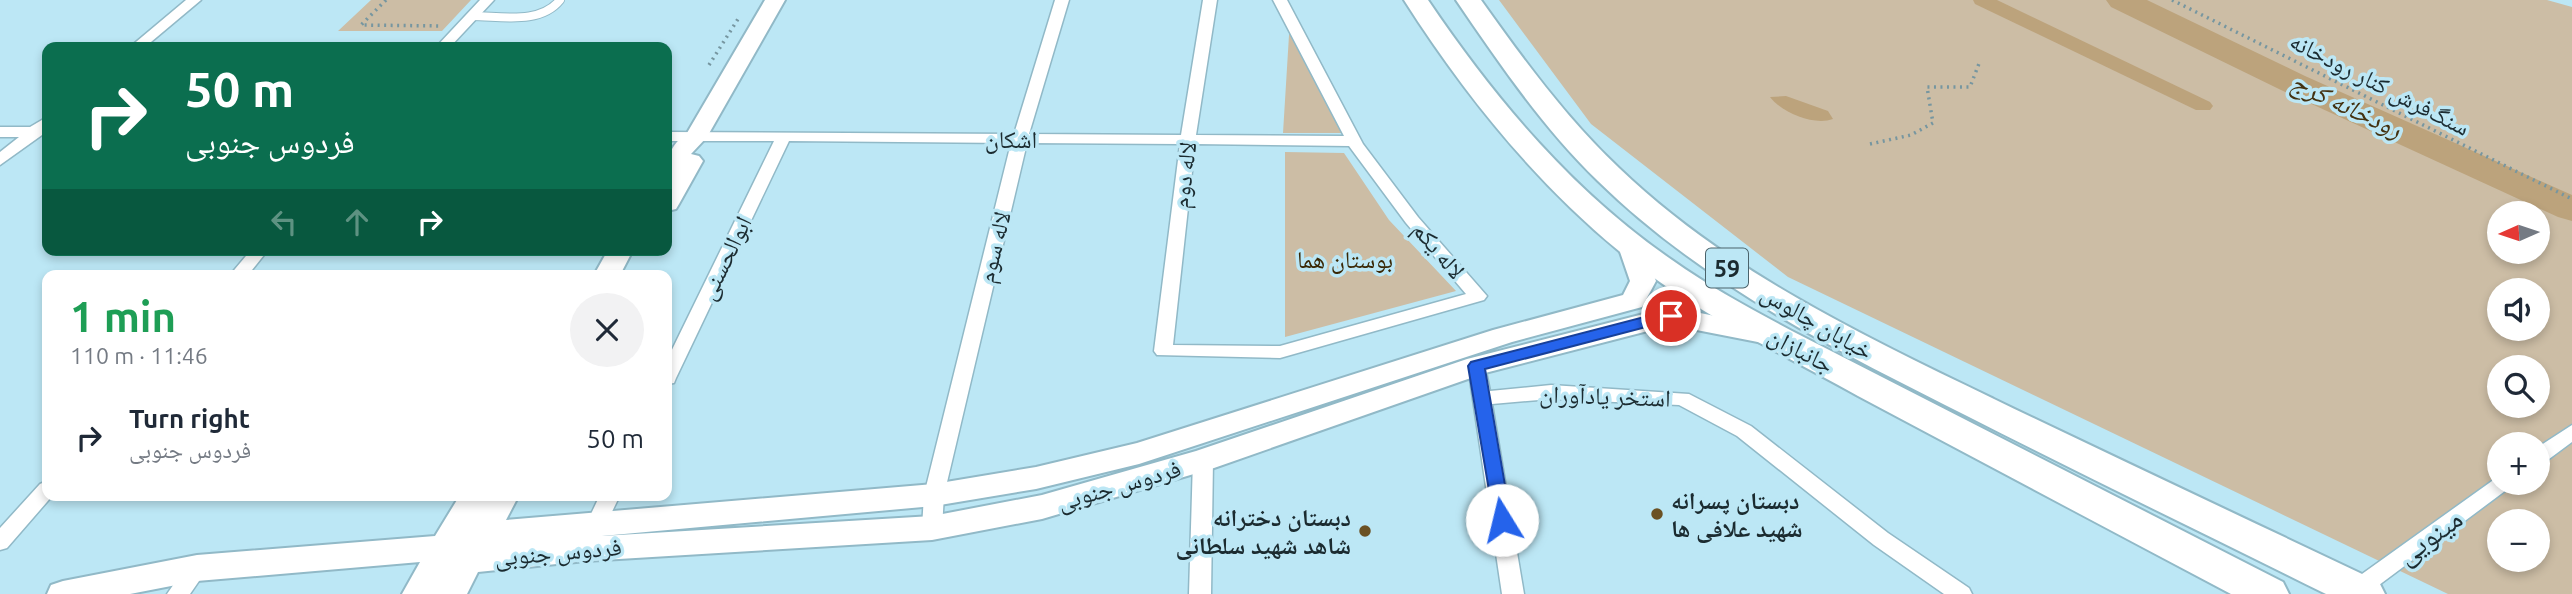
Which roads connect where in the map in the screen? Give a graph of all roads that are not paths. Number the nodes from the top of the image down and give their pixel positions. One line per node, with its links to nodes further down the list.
1 (194, 0): 13 (street)
2 (487, 0): 10 (street)
3 (560, 0): 10 (lane)
4 (775, 0): 18 (street)
5 (1062, 0): 20 (street, لاله سوم)
6 (1210, 0): 21 (street, لاله دوم)
7 (1280, 0): 22 (street, لاله یکم)
8 (1416, 0): 12 (highway, جانبازان / 59)
9 (1468, 0): 11 (highway, خیابان چالوس / 59)
10 (472, 16): 14 (street)
11 (1490, 32): 12 (highway); 48 (highway, خیابان چالوس / 59)
12 (1443, 41): 26 (highway, جانبازان / 59)
13 (143, 42)
14 (448, 42)
15 (0, 132): 16 (street)
16 (41, 132): 23 (street)
17 (672, 136): 18 (street, اشکان)
18 (696, 137): 19 (street, اشکان); 24 (street); 25 (street)
19 (784, 137): 20 (street, اشکان); 32 (street, ابوالحسنی)
20 (1020, 139): 21 (street, اشکان); 38 (street, لاله سوم)
21 (1188, 140): 22 (street, اشکان); 30 (street, لاله دوم)
22 (1354, 141): 30 (street, لاله یکم)
23 (0, 160)
24 (672, 166)
25 (672, 195)
26 (1631, 246): 29 (highway, جانبازان / 59); 38 (street, فردوس جنوبی)
27 (255, 256): 28 (street)
28 (242, 270)
29 (1775, 336): 31 (street, فردوس جنوبی); 56 (highway, جانبازان / 59)
30 (1163, 351)
31 (1476, 366): 33 (street); 36 (street, فردوس جنوبی)
32 (672, 368)
33 (1482, 398): 54 (street); 55 (street, استخر یادآوران)
34 (2572, 432): 35 (street)
35 (2550, 448)
36 (1203, 460): 43 (street, فردوس جنوبی); 53 (street)
37 (42, 495): 45 (street)
38 (934, 495): 43 (street, لاله سوم); 44 (street, فردوس جنوبی)
39 (2487, 495): 48 (street, مینویی)
40 (475, 501): 46 (street)
41 (500, 501): 46 (street)
42 (607, 501): 44 (street)
43 (932, 528): 44 (street, فردوس جنوبی)
44 (591, 536): 46 (street, فردوس جنوبی)
45 (0, 542)
46 (466, 547): 47 (street, فردوس جنوبی); 51 (street); 52 (street)
47 (197, 568): 49 (street, فردوس جنوبی); 50 (street)
48 (2360, 592)
49 (63, 594)
50 (178, 594)
51 (418, 594)
52 (450, 594)
53 (1200, 594)
54 (1513, 594)
55 (1961, 594)
56 (2268, 594)

